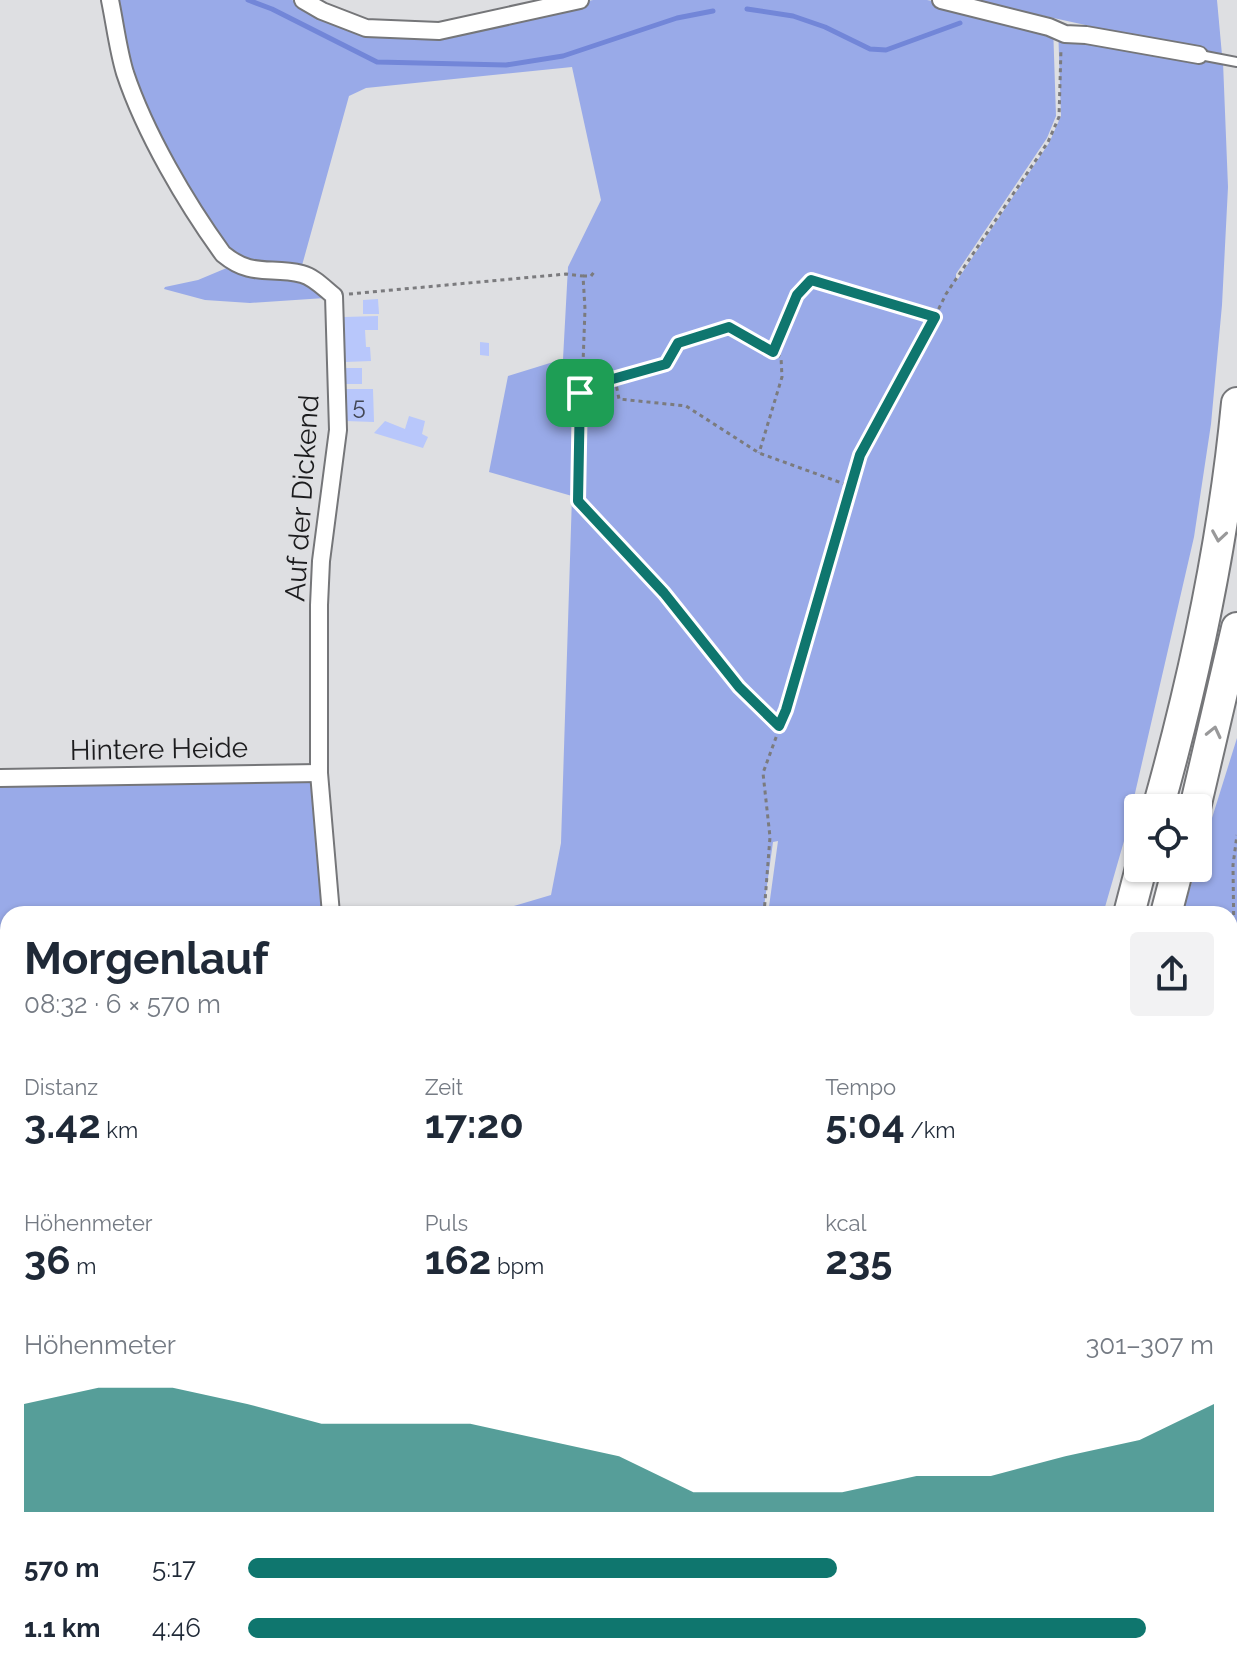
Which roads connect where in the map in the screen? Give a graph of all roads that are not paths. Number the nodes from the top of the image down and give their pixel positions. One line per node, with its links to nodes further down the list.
1 (110, 0): 9 (street, Auf der Dickend)
2 (303, 0): 3 (street)
3 (580, 0)
4 (941, 0): 5 (street)
5 (1199, 55): 6 (lane)
6 (1237, 62)
7 (1237, 403): 11 (highway, one-way to 11)
8 (1237, 628): 12 (highway, one-way to 8)
9 (319, 773): 10 (street, Hintere Heide); 15 (street, Auf der Dickend)
10 (0, 778)
11 (1162, 794)
12 (1198, 794)
13 (1137, 882): 16 (highway)
14 (1174, 882): 17 (highway)
15 (330, 906)
16 (1131, 906)
17 (1168, 906)

